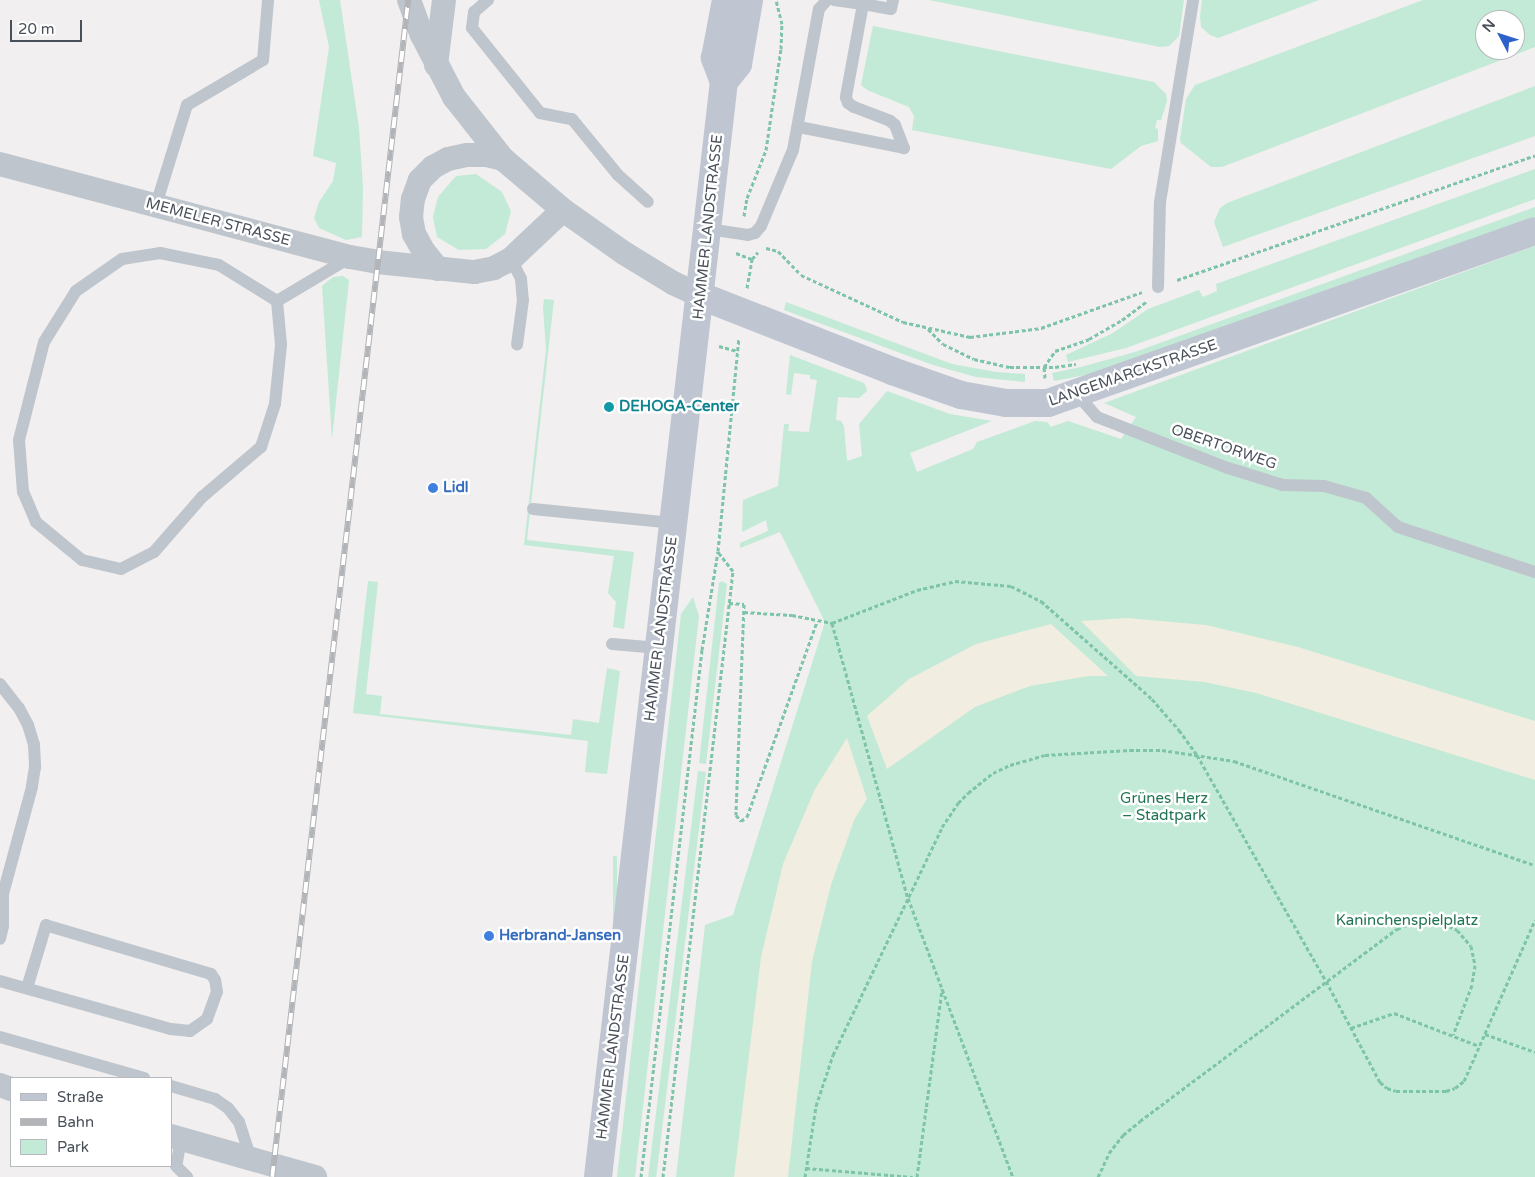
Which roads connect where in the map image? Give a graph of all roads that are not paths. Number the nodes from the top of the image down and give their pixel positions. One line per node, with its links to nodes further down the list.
1 (268, 0): 18 (lane)
2 (409, 0): 12 (street)
3 (444, 0): 12 (street)
4 (488, 0): 17 (lane)
5 (726, 0): 13 (main road, HAMMER LANDSTRASSE)
6 (749, 0): 13 (main road, HAMMER LANDSTRASSE)
7 (827, 0): 14 (lane)
8 (834, 0): 11 (lane)
9 (894, 0): 11 (lane)
10 (1193, 0): 25 (lane)
11 (863, 4): 14 (lane)
12 (436, 65): 15 (street)
13 (724, 82): 20 (main road, HAMMER LANDSTRASSE)
14 (799, 127): 20 (lane)
15 (503, 159): 19 (street); 24 (street)
16 (0, 164): 18 (street, MEMELER STRASSE)
17 (648, 202)
18 (156, 205): 22 (street, MEMELER STRASSE)
19 (563, 210): 23 (street, MEMELER STRASSE); 26 (street)
20 (708, 229): 26 (main road, HAMMER LANDSTRASSE)
21 (1535, 231): 29 (main road, LANGEMARCKSTRASSE)
22 (350, 257): 24 (street, MEMELER STRASSE); 27 (lane)
23 (511, 258): 24 (street, MEMELER STRASSE); 28 (lane)
24 (438, 269)
25 (1158, 287)
26 (701, 296): 29 (main road, LANGEMARCKSTRASSE); 31 (main road, HAMMER LANDSTRASSE)
27 (277, 301): 27 (lane)
28 (517, 345)
29 (1077, 394): 32 (lane, OBERTORWEG)
30 (533, 509): 31 (lane)
31 (674, 523): 34 (main road, HAMMER LANDSTRASSE)
32 (1535, 572)
33 (612, 644): 34 (lane)
34 (659, 648): 47 (main road, HAMMER LANDSTRASSE)
35 (0, 684): 36 (lane)
36 (2, 896): 37 (lane)
37 (0, 939)
38 (0, 981): 39 (lane)
39 (27, 988): 39 (lane)
40 (0, 1037): 41 (lane)
41 (140, 1077)
42 (172, 1086): 44 (lane)
43 (176, 1137): 44 (street); 45 (lane)
44 (251, 1158): 46 (street)
45 (187, 1177)
46 (315, 1177)
47 (598, 1177)

